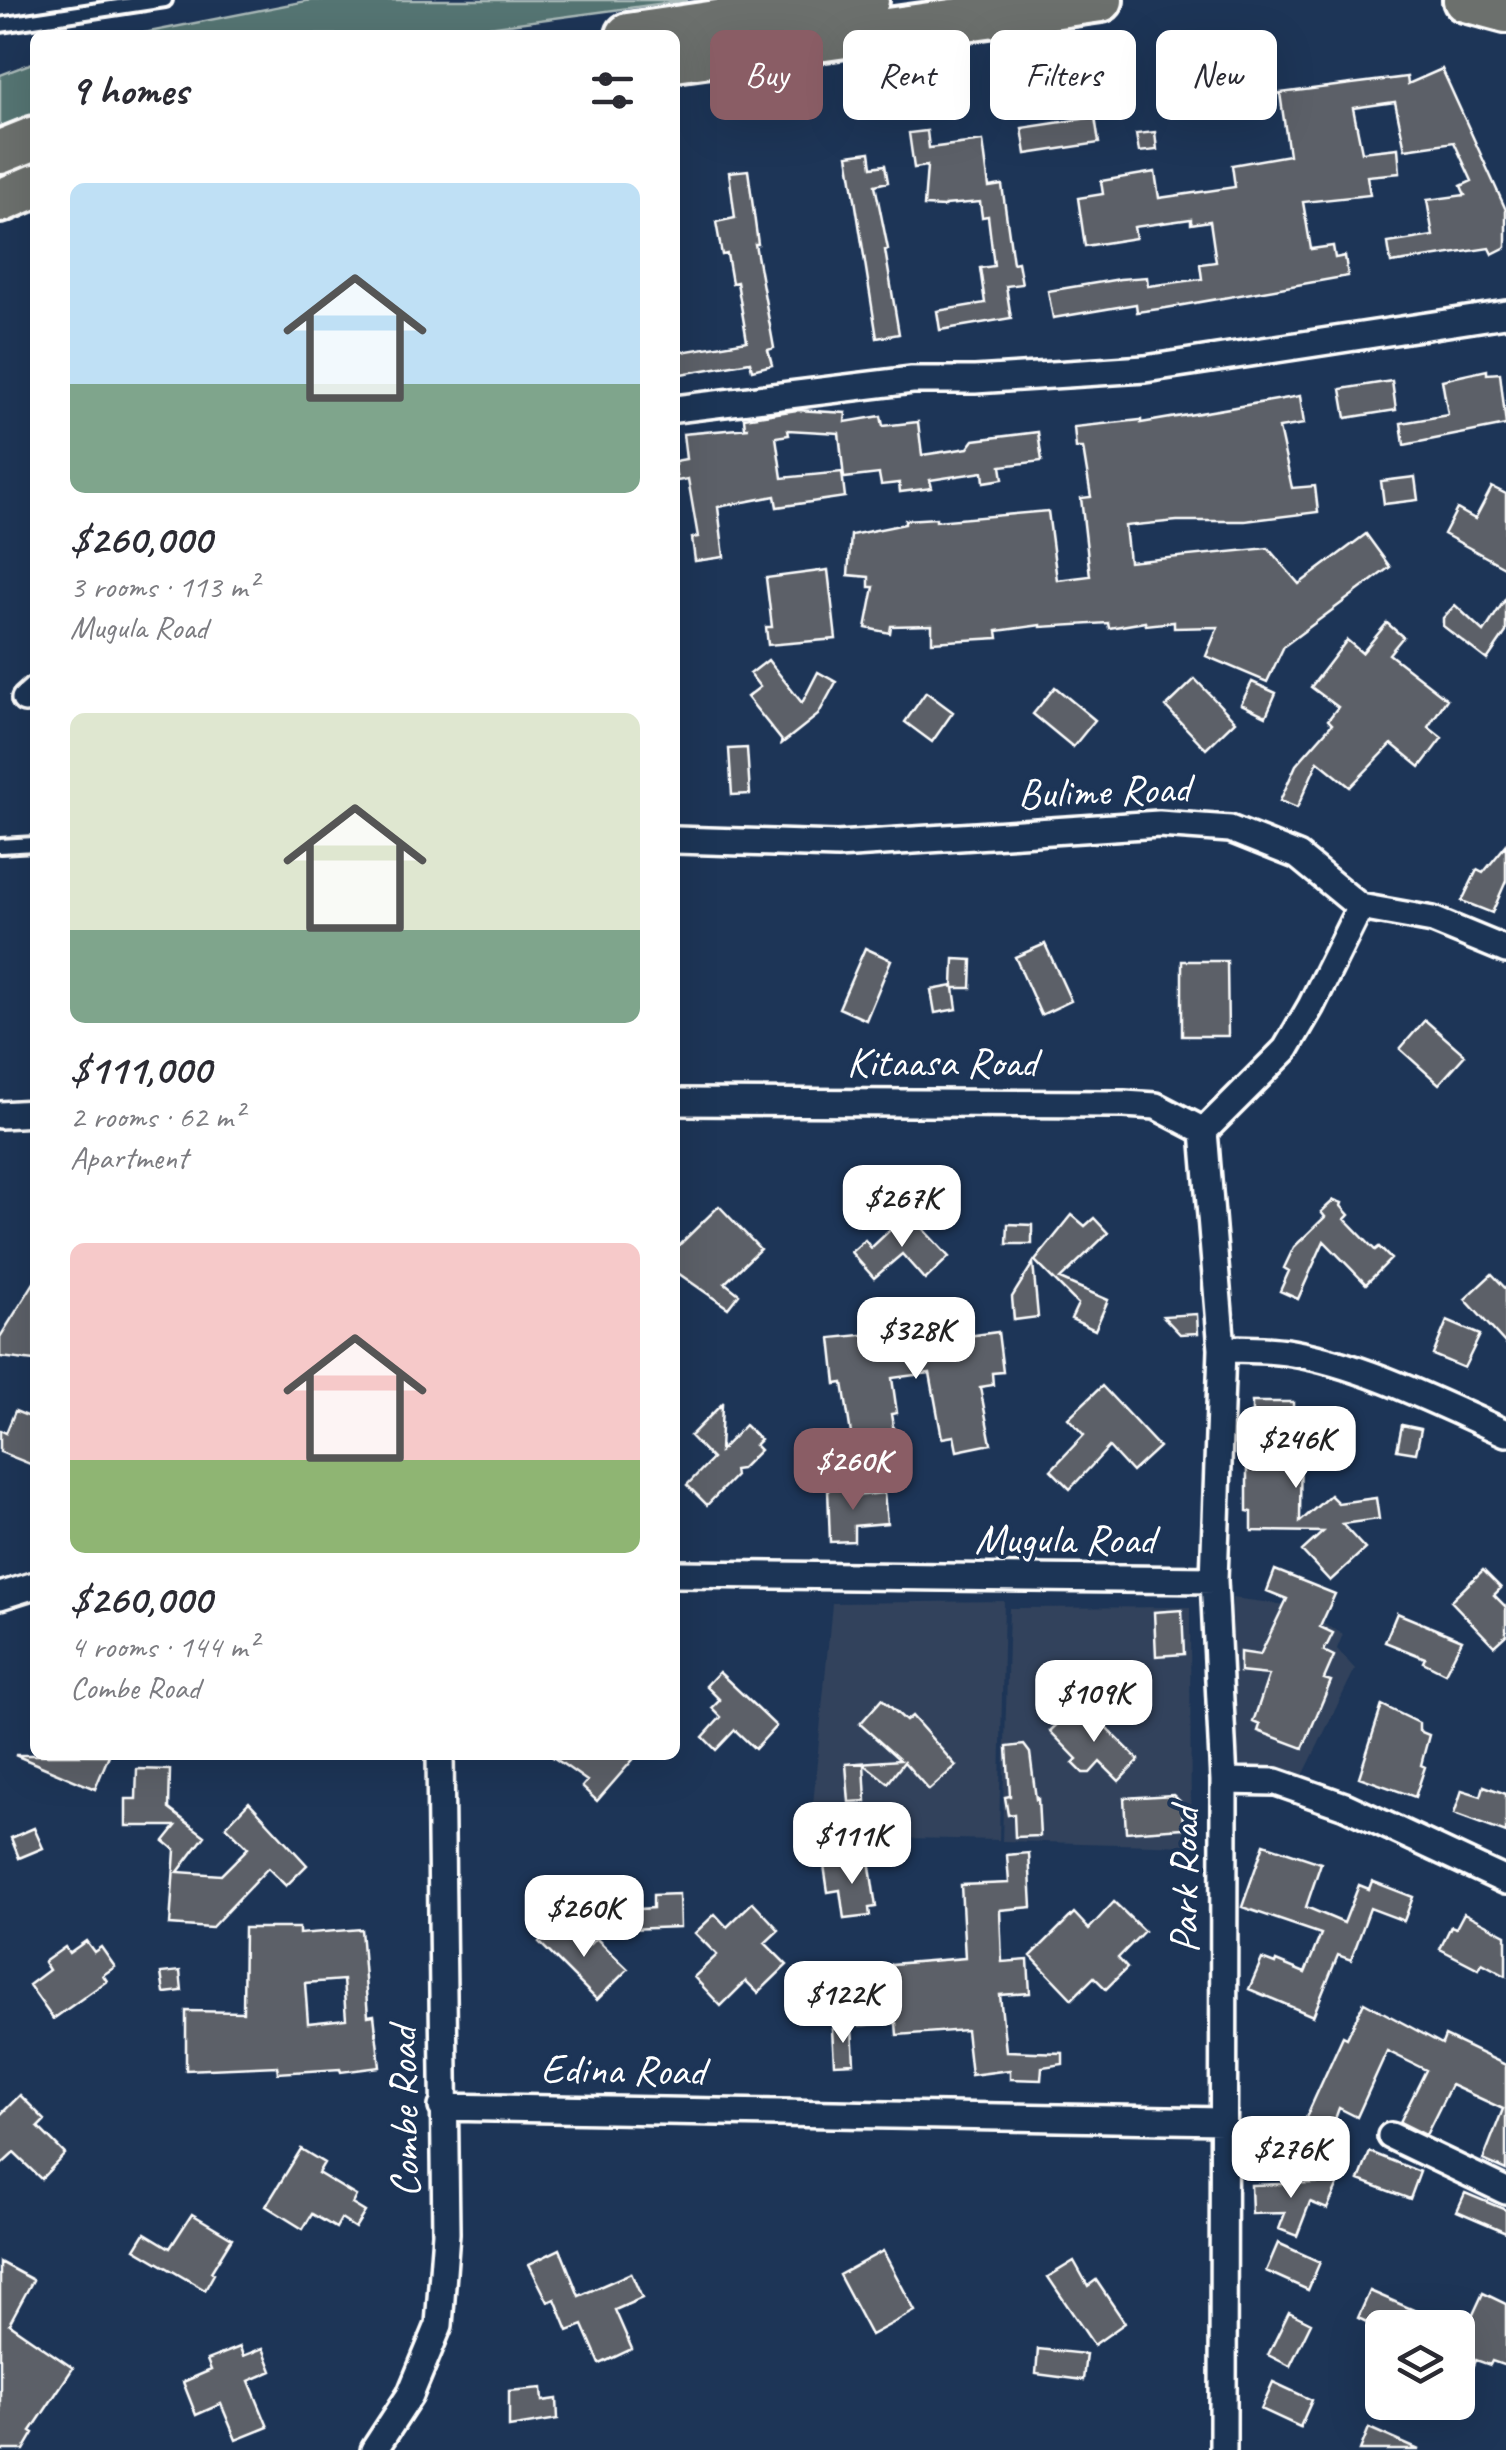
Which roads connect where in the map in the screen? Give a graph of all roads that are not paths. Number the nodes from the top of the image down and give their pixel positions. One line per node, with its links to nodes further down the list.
1 (164, 0): 6 (lane)
2 (866, 0): 7 (highway)
3 (1101, 0): 8 (highway)
4 (1465, 0): 5 (highway)
5 (1506, 11)
6 (0, 25)
7 (662, 30)
8 (680, 59)
9 (30, 140): 10 (highway)
10 (0, 152)
11 (30, 188): 12 (highway)
12 (0, 201)
13 (1506, 314): 14 (street)
14 (680, 408)
15 (680, 840): 18 (street, Bulime Road)
16 (30, 844): 17 (lane)
17 (0, 846)
18 (1360, 906): 19 (street, Bulime Road); 23 (street)
19 (1506, 950)
20 (680, 1102): 23 (street, Kitaasa Road)
21 (30, 1113): 22 (street)
22 (0, 1115)
23 (1204, 1130): 24 (street, Park Road)
24 (1222, 1349): 25 (street); 27 (street, Park Road)
25 (1506, 1433)
26 (680, 1574): 27 (street, Mugula Road)
27 (1214, 1580): 31 (street, Park Road)
28 (30, 1587): 29 (street)
29 (0, 1596)
30 (440, 1760): 33 (street, Combe Road)
31 (1224, 1781): 32 (street); 34 (street, Park Road)
32 (1506, 1882)
33 (442, 2107): 34 (street, Edina Road); 37 (street, Combe Road)
34 (1222, 2121): 38 (street, Park Road)
35 (1391, 2136): 36 (street)
36 (1506, 2192)
37 (374, 2450)
38 (1223, 2450)

